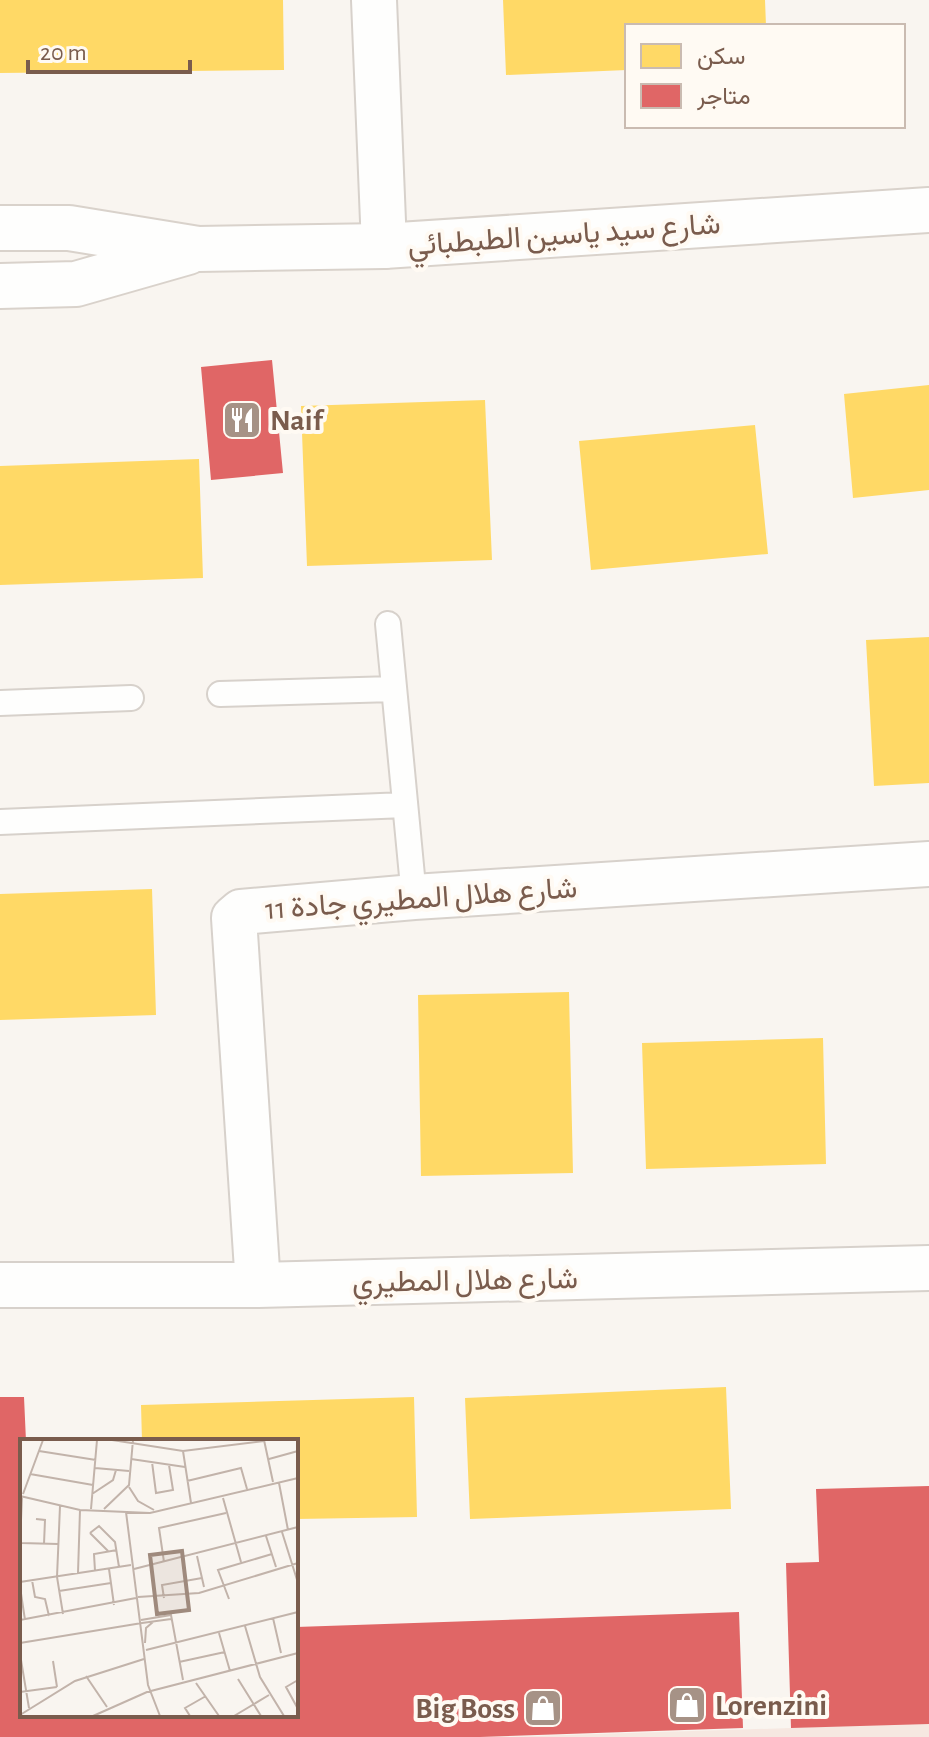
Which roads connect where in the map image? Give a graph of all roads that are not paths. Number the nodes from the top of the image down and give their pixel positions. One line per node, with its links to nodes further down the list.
1 (374, 0): 4 (street)
2 (929, 210): 4 (street, شارع سيد ياسين الطبطبائي)
3 (0, 228): 5 (street, شارع سيد ياسين الطبطبائي)
4 (384, 246): 5 (street, شارع سيد ياسين الطبطبائي)
5 (198, 249): 6 (street, شارع سيد ياسين الطبطبائي)
6 (0, 286)
7 (388, 624): 8 (lane)
8 (394, 689): 9 (lane); 12 (lane)
9 (220, 694)
10 (131, 698): 11 (lane)
11 (0, 703)
12 (405, 805): 13 (lane); 15 (lane)
13 (0, 822)
14 (929, 864): 15 (street, شارع هلال المطيري جادة 11)
15 (414, 897): 18 (street, شارع هلال المطيري جادة 11)
16 (929, 1268): 18 (street, شارع هلال المطيري)
17 (0, 1285): 18 (street, شارع هلال المطيري)
18 (258, 1285)

